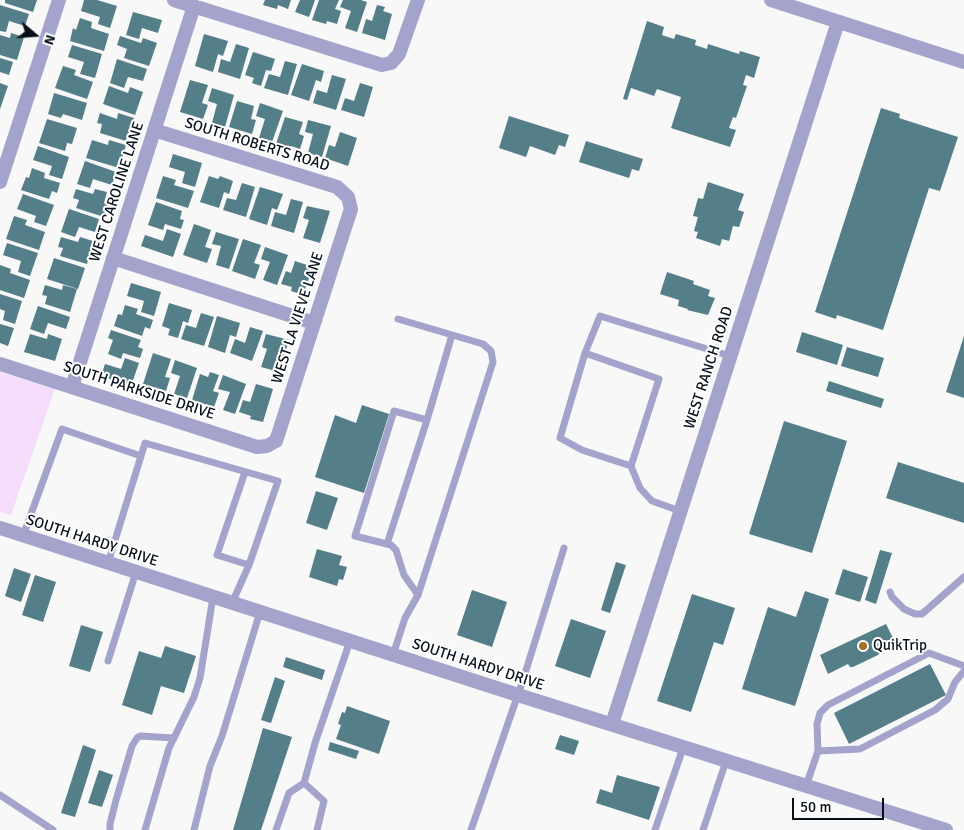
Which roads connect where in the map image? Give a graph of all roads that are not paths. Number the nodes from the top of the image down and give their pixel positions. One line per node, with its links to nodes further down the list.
1 (59, 0): 9 (street)
2 (174, 0): 5 (street)
3 (418, 0): 5 (street)
4 (771, 0): 6 (street)
5 (194, 6): 8 (street, WEST CAROLINE LANE)
6 (838, 22): 7 (street); 16 (street, WEST RANCH ROAD)
7 (964, 62)
8 (154, 130): 10 (street, SOUTH ROBERTS ROAD); 11 (street, WEST CAROLINE LANE)
9 (0, 182)
10 (348, 197): 13 (street, WEST LA VIEVE LANE)
11 (113, 258): 13 (street); 18 (street, WEST CAROLINE LANE)
12 (398, 319): 14 (lane)
13 (314, 323): 20 (street, WEST LA VIEVE LANE)
14 (452, 335): 19 (lane); 34 (lane)
15 (584, 354): 16 (lane); 22 (lane); 22 (lane)
16 (730, 356): 24 (street, WEST RANCH ROAD)
17 (0, 364): 18 (street, SOUTH PARKSIDE DRIVE)
18 (72, 387): 20 (street, SOUTH PARKSIDE DRIVE)
19 (427, 420): 27 (lane); 27 (lane)
20 (268, 446)
21 (141, 456): 23 (lane); 26 (lane); 29 (lane)
22 (631, 466): 24 (lane)
23 (245, 472): 30 (lane); 30 (lane)
24 (680, 511): 44 (street, WEST RANCH ROAD)
25 (0, 528): 26 (street, SOUTH HARDY DRIVE)
26 (23, 536): 29 (street, SOUTH HARDY DRIVE)
27 (387, 544): 34 (lane)
28 (564, 548): 43 (lane)
29 (108, 563): 31 (street, SOUTH HARDY DRIVE)
30 (248, 564): 36 (lane)
31 (136, 572): 35 (street, SOUTH HARDY DRIVE); 40 (lane)
32 (964, 577): 33 (lane)
33 (890, 592)
34 (418, 595): 39 (lane)
35 (213, 597): 36 (street, SOUTH HARDY DRIVE); 45 (lane)
36 (232, 603): 37 (street, SOUTH HARDY DRIVE)
37 (260, 612): 38 (street, SOUTH HARDY DRIVE); 55 (lane)
38 (350, 641): 39 (street, SOUTH HARDY DRIVE); 49 (lane)
39 (393, 655): 43 (street, SOUTH HARDY DRIVE)
40 (108, 660)
41 (964, 666): 47 (lane)
42 (964, 671): 47 (lane)
43 (518, 695): 44 (street, SOUTH HARDY DRIVE); 58 (lane)
44 (612, 724): 46 (street, SOUTH HARDY DRIVE)
45 (174, 738): 53 (lane); 54 (lane)
46 (684, 748): 48 (street, SOUTH HARDY DRIVE); 59 (lane)
47 (818, 751): 50 (lane)
48 (726, 761): 50 (street, SOUTH HARDY DRIVE); 60 (lane)
49 (304, 783): 56 (lane); 57 (lane)
50 (806, 786): 61 (street, SOUTH HARDY DRIVE)
51 (0, 795): 52 (lane)
52 (53, 830)
53 (110, 830)
54 (145, 830)
55 (194, 830)
56 (276, 830)
57 (316, 830)
58 (471, 830)
59 (655, 830)
60 (704, 830)
61 (946, 830)

